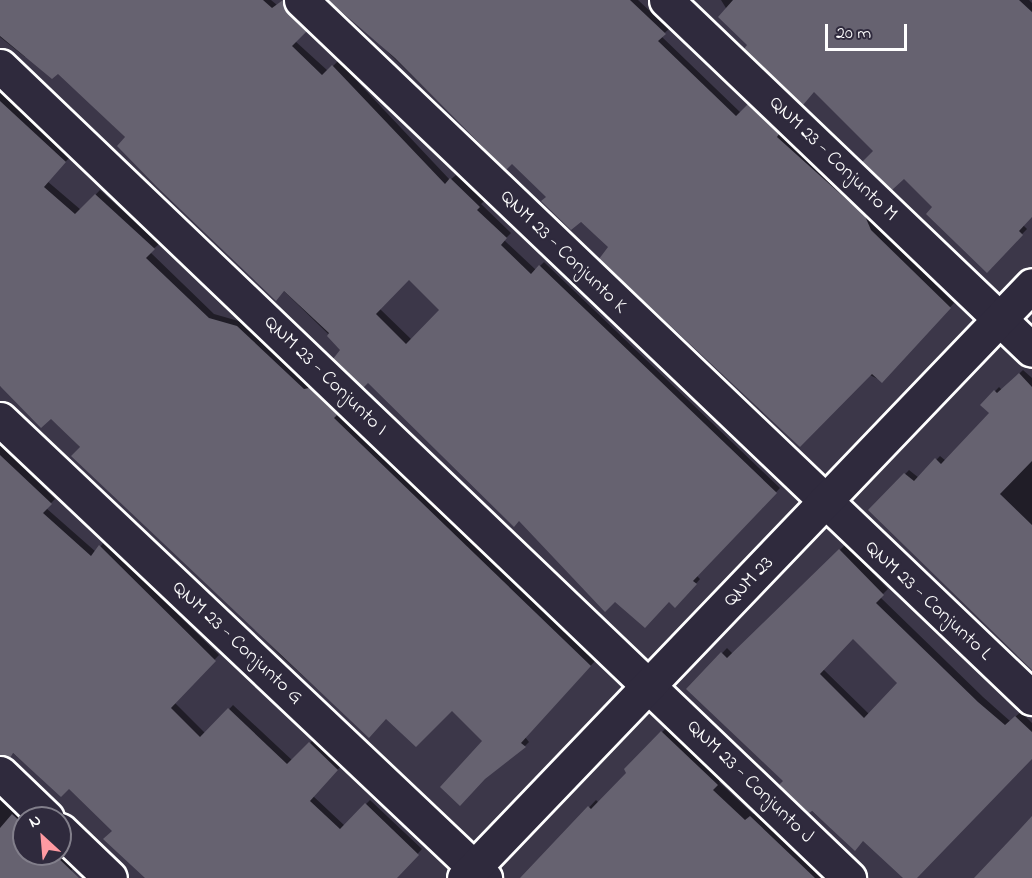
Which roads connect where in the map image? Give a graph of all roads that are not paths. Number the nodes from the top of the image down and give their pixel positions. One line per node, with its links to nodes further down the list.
1 (301, 0): 8 (street, QNM 23 - Conjunto K)
2 (666, 0): 5 (street, QNM 23 - Conjunto M)
3 (0, 66): 9 (street, QNM 23 - Conjunto I)
4 (1032, 285): 5 (street, QNM 23)
5 (999, 318): 6 (street, QNM 23 - Conjunto M); 8 (street, QNM 23)
6 (1032, 350)
7 (0, 419): 14 (street, QNM 23 - Conjunto G)
8 (825, 503): 9 (street, QNM 23); 10 (street, QNM 23 - Conjunto L)
9 (650, 686): 14 (street, QNM 23); 16 (street, QNM 23 - Conjunto J)
10 (1032, 698)
11 (0, 773): 12 (street)
12 (34, 806)
13 (72, 842): 15 (street)
14 (475, 874)
15 (110, 878)
16 (849, 878)

